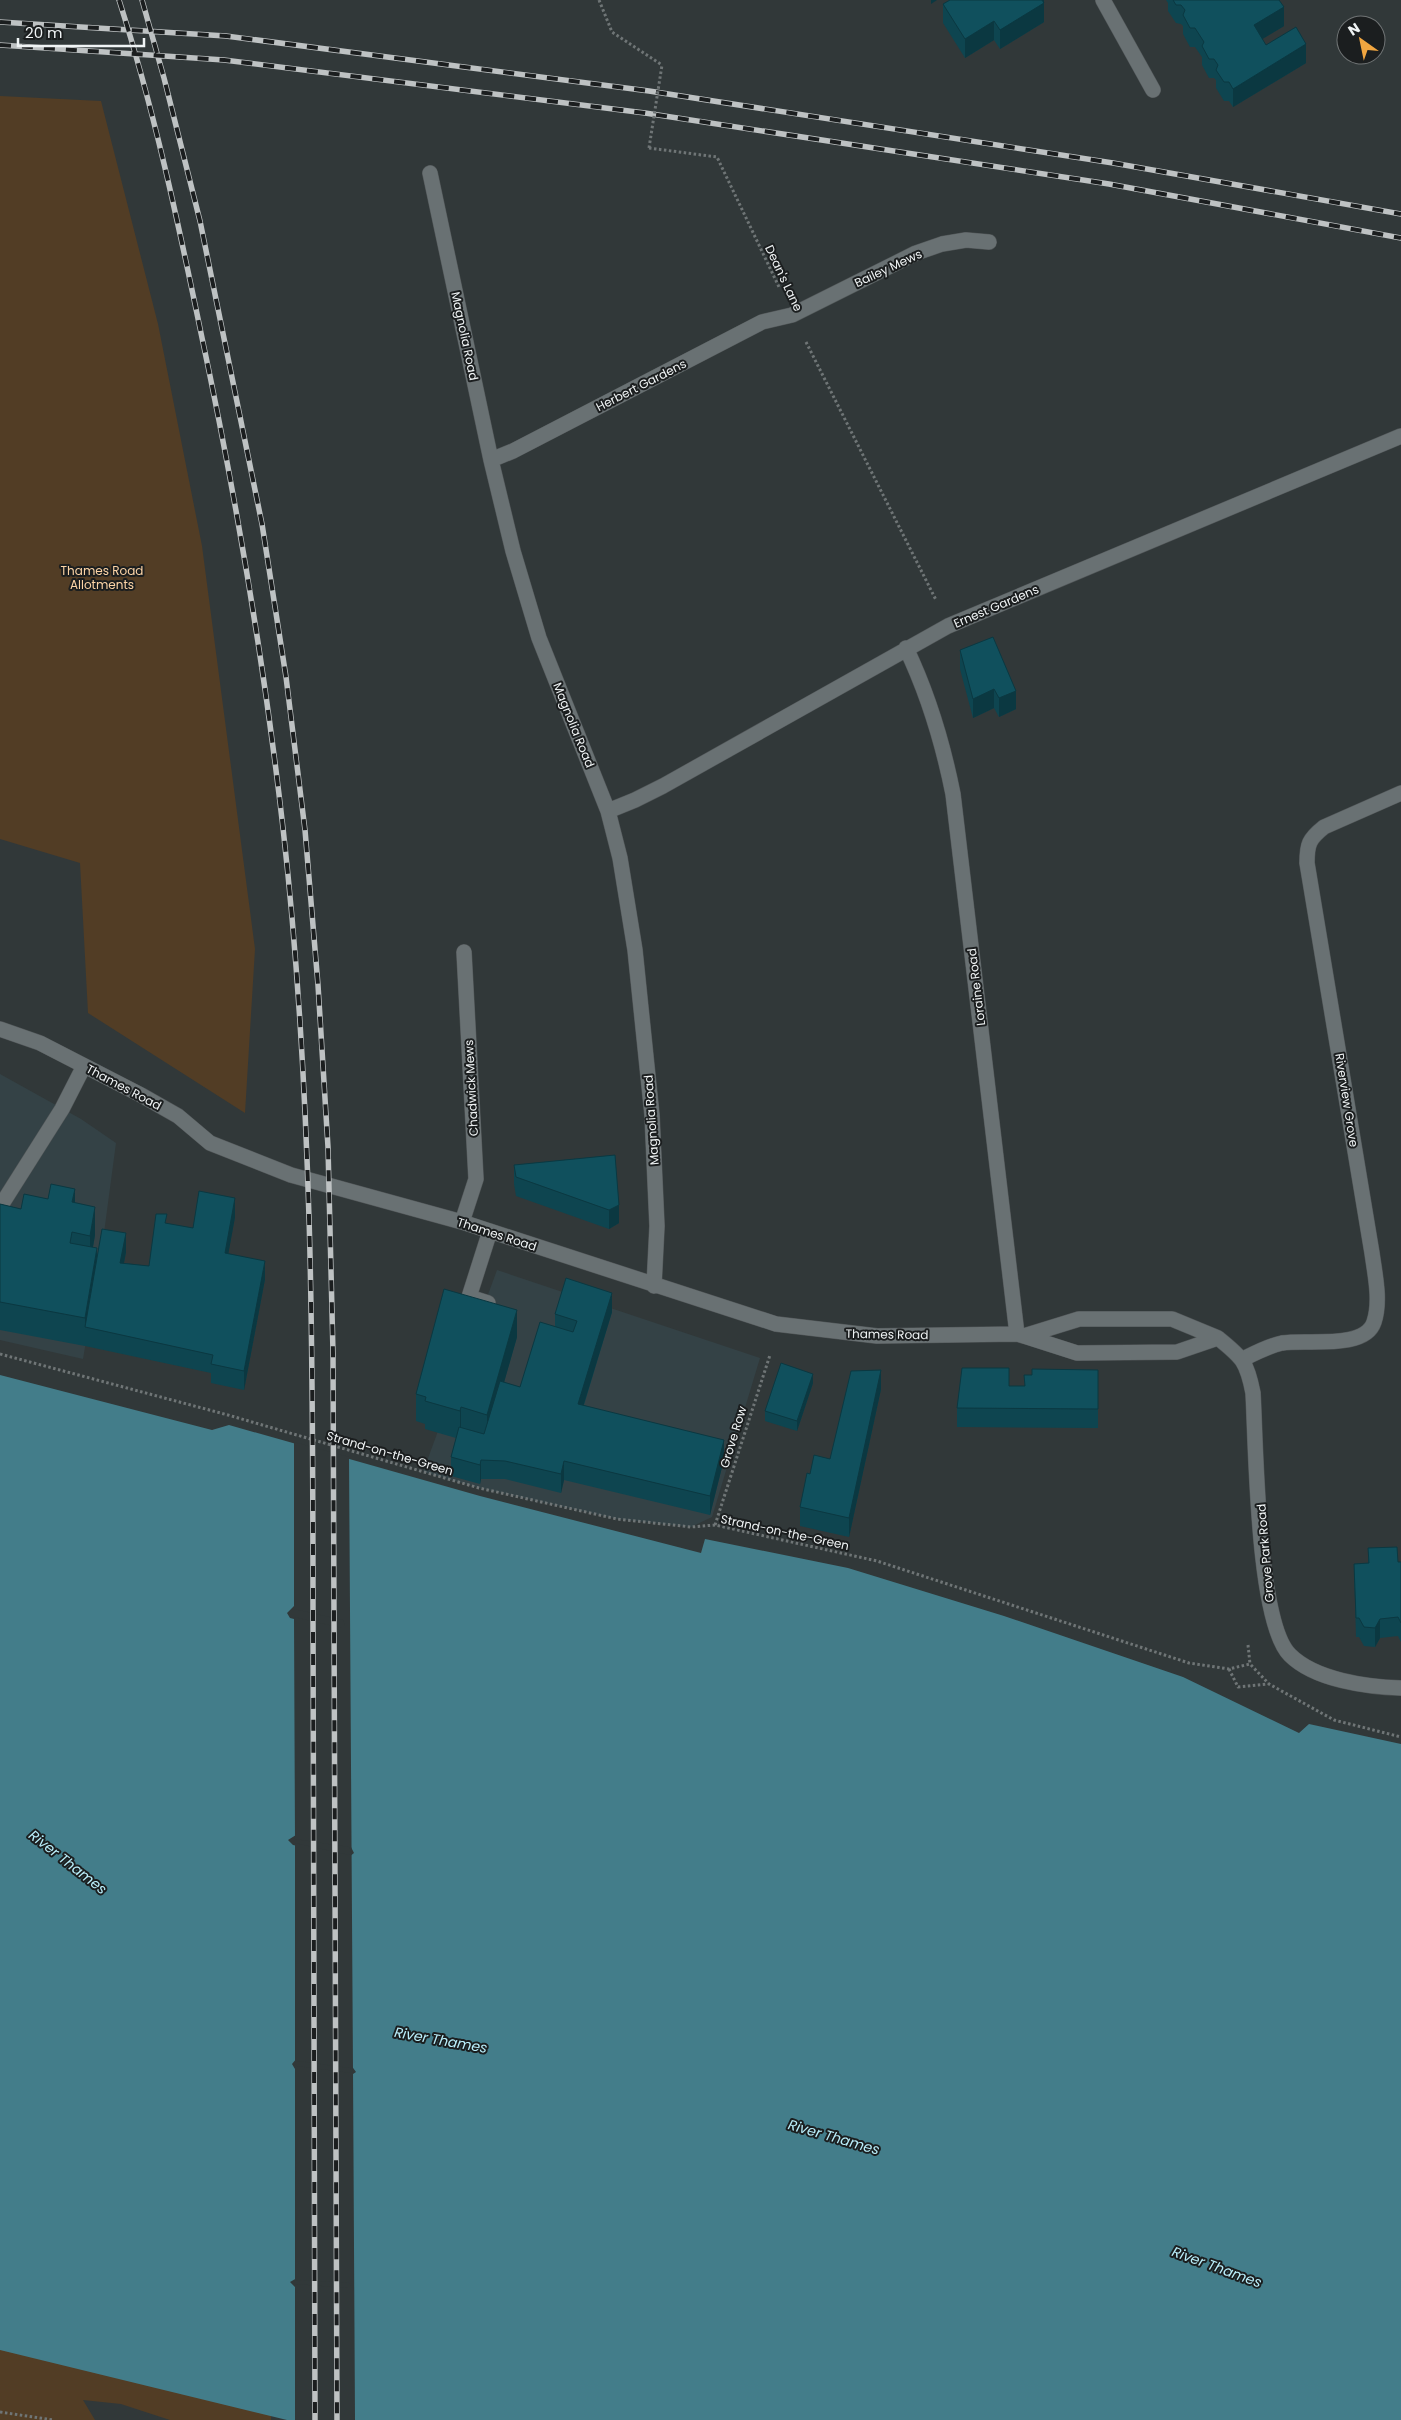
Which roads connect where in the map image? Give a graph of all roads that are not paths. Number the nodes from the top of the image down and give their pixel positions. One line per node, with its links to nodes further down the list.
1 (1103, 0): 2 (street)
2 (1153, 90)
3 (430, 173): 7 (street, Magnolia Road)
4 (989, 242): 5 (street, Bailey Mews)
5 (792, 315): 7 (street, Herbert Gardens)
6 (1401, 436): 8 (street, Ernest Gardens)
7 (491, 460): 10 (street, Magnolia Road)
8 (906, 648): 10 (street, Ernest Gardens); 19 (street, Loraine Road)
9 (1401, 792): 21 (street, Riverview Grove)
10 (608, 811): 17 (street, Magnolia Road)
11 (464, 952): 15 (street, Chadwick Mews)
12 (0, 1029): 13 (street, Thames Road)
13 (84, 1066): 14 (street); 15 (street, Thames Road)
14 (0, 1207)
15 (462, 1222): 16 (street, Thames Road)
16 (490, 1232): 17 (street, Thames Road); 18 (street)
17 (654, 1286): 19 (street, Thames Road)
18 (505, 1308)
19 (1020, 1335): 20 (street, Thames Road); 20 (street, Thames Road)
20 (1218, 1338): 21 (street, Thames Road)
21 (1243, 1359): 22 (street, Grove Park Road)
22 (1401, 1688)

